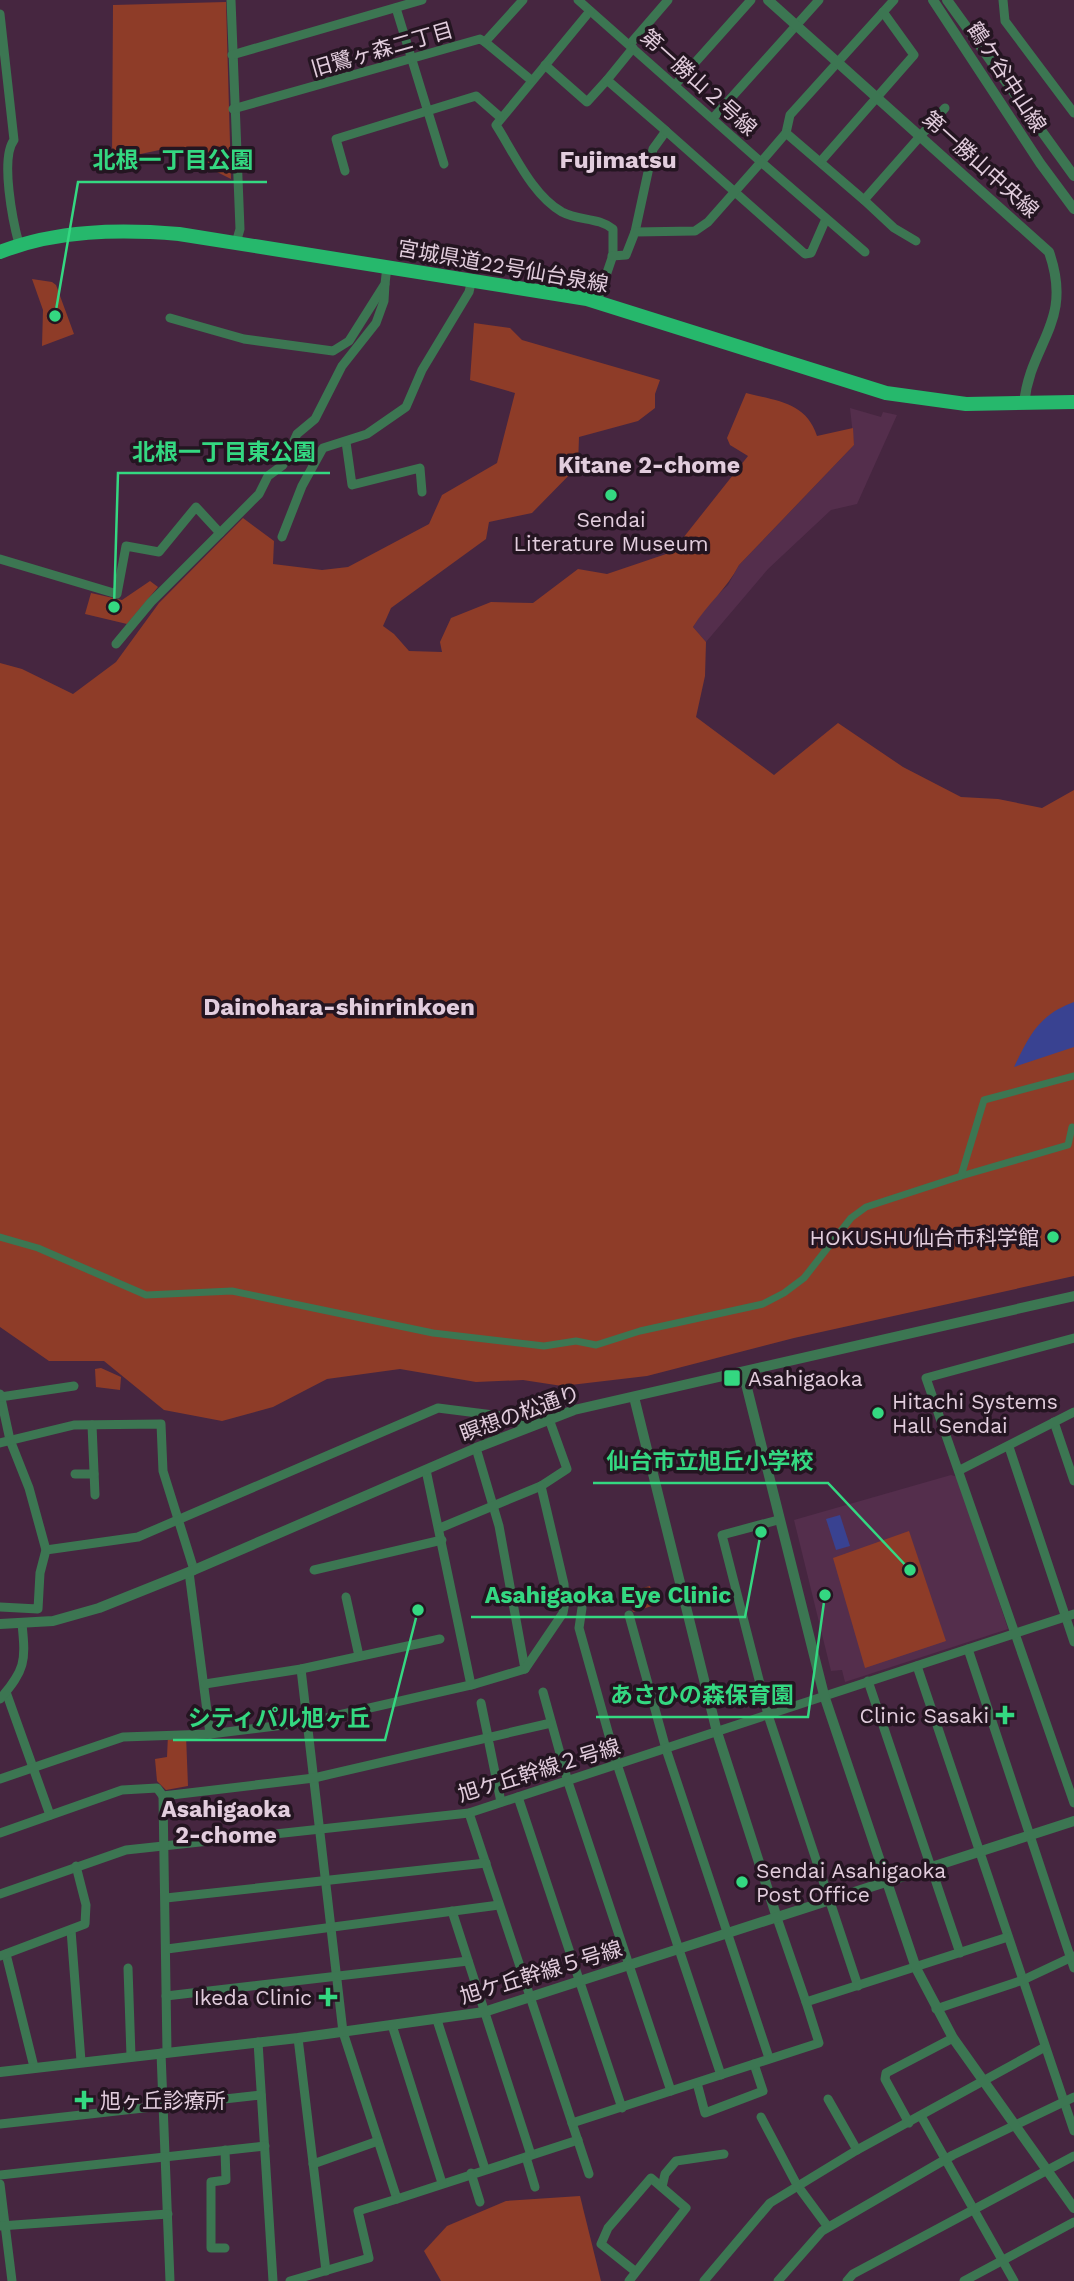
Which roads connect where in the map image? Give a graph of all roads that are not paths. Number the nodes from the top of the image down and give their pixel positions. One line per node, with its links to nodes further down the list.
1 (231, 0): 20 (street)
2 (422, 0): 13 (street)
3 (523, 0): 18 (street, 旧鷺ヶ森二丁目)
4 (578, 0): 14 (street, 第一勝山２号線)
5 (668, 0): 19 (street)
6 (751, 0): 26 (street)
7 (768, 0): 17 (street, 第一勝山中央線)
8 (819, 0): 17 (street)
9 (894, 0): 15 (street, 第一勝山２号線)
10 (933, 0): 44 (street, 鶴ケ谷中山線)
11 (947, 0): 41 (street)
12 (1003, 0): 31 (street)
13 (396, 8): 20 (street); 21 (street)
14 (590, 11): 19 (street, 第一勝山２号線); 23 (street)
15 (883, 12): 22 (street, 第一勝山２号線); 27 (street)
16 (0, 14): 49 (street)
17 (797, 26): 22 (street, 第一勝山中央線); 33 (street)
18 (485, 42): 21 (street, 旧鷺ヶ森二丁目); 24 (street)
19 (632, 46): 25 (street); 26 (street, 第一勝山２号線)
20 (232, 55): 28 (street)
21 (412, 59): 28 (street, 旧鷺ヶ森二丁目); 30 (street)
22 (838, 62): 27 (street, 第一勝山中央線); 35 (street, 第一勝山２号線)
23 (545, 65): 24 (street); 25 (street)
24 (531, 80): 32 (street)
25 (607, 80): 34 (street)
26 (676, 85): 33 (street, 第一勝山２号線)
27 (878, 98): 36 (street, 第一勝山中央線); 37 (street)
28 (233, 108): 48 (street)
29 (945, 108): 36 (street)
30 (427, 111): 32 (street); 39 (street); 40 (street)
31 (1074, 113)
32 (500, 117): 52 (street)
33 (713, 118): 38 (street, 第一勝山２号線)
34 (666, 131): 42 (street); 46 (street)
35 (786, 133): 37 (street); 38 (street, 第一勝山２号線)
36 (920, 135): 43 (street); 59 (street, 第一勝山中央線)
37 (821, 161): 43 (street)
38 (761, 162): 42 (street); 45 (street)
39 (444, 164)
40 (345, 171)
41 (1074, 176)
42 (734, 191): 45 (street); 46 (street)
43 (864, 200): 47 (street)
44 (1074, 209)
45 (825, 221): 51 (street)
46 (635, 232): 52 (street)
47 (916, 241)
48 (236, 243): 49 (main road, 宮城県道22号仙台泉線); 53 (main road, 宮城県道22号仙台泉線)
49 (19, 244): 50 (main road, 宮城県道22号仙台泉線)
50 (0, 252)
51 (865, 252)
52 (612, 256): 56 (street)
53 (387, 266): 54 (main road, 宮城県道22号仙台泉線); 55 (street)
54 (472, 279): 56 (main road, 宮城県道22号仙台泉線); 60 (street)
55 (385, 284): 57 (street); 62 (street)
56 (597, 302): 59 (main road, 宮城県道22号仙台泉線)
57 (170, 318)
58 (1074, 402): 59 (main road, 宮城県道22号仙台泉線)
59 (1024, 404)
60 (346, 442): 61 (street); 63 (street)
61 (422, 492)
62 (220, 533): 64 (street); 65 (street)
63 (282, 537)
64 (0, 559)
65 (117, 645)
66 (1074, 1076): 68 (street)
67 (1072, 1127): 68 (street)
68 (961, 1176): 69 (street)
69 (0, 1237)
70 (1074, 1298): 72 (street, 瞑想の松通り)
71 (1074, 1338): 86 (street)
72 (743, 1372): 75 (street, 瞑想の松通り); 93 (street)
73 (75, 1386): 74 (street)
74 (0, 1396): 81 (street)
75 (634, 1397): 77 (street, 瞑想の松通り); 125 (street)
76 (1074, 1412): 78 (street)
77 (549, 1419): 80 (street, 瞑想の松通り); 90 (street)
78 (1054, 1422): 83 (street); 89 (street)
79 (92, 1425): 81 (street); 88 (street); 94 (street)
80 (528, 1427): 84 (street, 瞑想の松通り); 94 (street)
81 (10, 1440): 82 (street); 97 (street)
82 (0, 1443)
83 (1009, 1447): 86 (street); 104 (street)
84 (475, 1448): 85 (street, 瞑想の松通り); 92 (street)
85 (426, 1470): 95 (street); 99 (street, 瞑想の松通り)
86 (960, 1470): 107 (street)
87 (75, 1474): 88 (street)
88 (94, 1474): 91 (street)
89 (1074, 1481)
90 (541, 1486): 92 (street); 114 (street)
91 (95, 1494)
92 (492, 1506): 95 (street); 114 (street)
93 (778, 1520): 119 (street); 122 (street)
94 (176, 1521): 97 (street); 99 (street)
95 (440, 1528): 96 (street)
96 (442, 1540): 98 (street); 117 (street)
97 (46, 1550): 101 (street)
98 (314, 1570)
99 (192, 1571): 106 (street, 瞑想の松通り); 116 (street)
100 (346, 1597): 111 (street)
101 (0, 1608)
102 (582, 1608): 129 (street)
103 (629, 1615): 128 (street)
104 (1070, 1616): 107 (street, 旭ケ丘幹線２号線); 109 (street)
105 (0, 1624): 106 (street, 瞑想の松通り)
106 (22, 1624): 120 (street)
107 (1015, 1634): 110 (street, 旭ケ丘幹線２号線); 137 (street)
108 (440, 1639): 111 (street)
109 (1074, 1642)
110 (968, 1649): 112 (street, 旭ケ丘幹線２号線); 143 (street)
111 (359, 1656): 113 (street)
112 (918, 1666): 115 (street, 旭ケ丘幹線２号線); 145 (street)
113 (301, 1669): 116 (street); 123 (street)
114 (525, 1669): 117 (street)
115 (869, 1681): 119 (street, 旭ケ丘幹線２号線); 148 (street)
116 (205, 1684): 126 (street)
117 (471, 1685): 123 (street)
118 (543, 1692): 124 (street)
119 (824, 1695): 122 (street, 旭ケ丘幹線２号線); 150 (street)
120 (3, 1696): 130 (street)
121 (481, 1703): 127 (street)
122 (768, 1715): 125 (street, 旭ケ丘幹線２号線); 153 (street)
123 (308, 1722): 126 (street); 132 (street)
124 (551, 1723): 127 (street); 133 (street)
125 (717, 1732): 128 (street, 旭ケ丘幹線２号線); 156 (street)
126 (210, 1734): 130 (street)
127 (488, 1740): 132 (street); 136 (street)
128 (666, 1749): 129 (street, 旭ケ丘幹線２号線); 159 (street)
129 (617, 1764): 133 (street, 旭ケ丘幹線２号線); 162 (street)
130 (34, 1768): 131 (street); 139 (street)
131 (0, 1779)
132 (314, 1779): 134 (street); 141 (street)
133 (568, 1782): 135 (street, 旭ケ丘幹線２号線); 167 (street)
134 (163, 1796): 139 (street); 144 (street)
135 (518, 1797): 136 (street, 旭ケ丘幹線２号線); 173 (street)
136 (501, 1802): 138 (street, 旭ケ丘幹線２号線)
137 (1074, 1803)
138 (469, 1813): 141 (street, 旭ケ丘幹線２号線); 146 (street)
139 (50, 1815): 142 (street)
140 (1074, 1821): 143 (street, 旭ケ丘幹線５号線)
141 (321, 1830): 144 (street, 旭ケ丘幹線２号線); 149 (street)
142 (0, 1833)
143 (1030, 1835): 145 (street, 旭ケ丘幹線５号線); 165 (street)
144 (164, 1849): 147 (street, 旭ケ丘幹線２号線); 152 (street)
145 (979, 1851): 148 (street, 旭ケ丘幹線５号線); 160 (street)
146 (486, 1863): 149 (street); 154 (street)
147 (76, 1866): 151 (street, 旭ケ丘幹線２号線); 158 (street)
148 (930, 1867): 150 (street, 旭ケ丘幹線５号線); 163 (street)
149 (327, 1880): 152 (street); 157 (street)
150 (886, 1883): 153 (street, 旭ケ丘幹線５号線); 169 (street)
151 (0, 1894)
152 (166, 1898): 161 (street)
153 (830, 1900): 156 (street, 旭ケ丘幹線５号線); 174 (street)
154 (499, 1905): 155 (street); 176 (street)
155 (452, 1911): 157 (street); 166 (street)
156 (777, 1918): 159 (street, 旭ケ丘幹線５号線); 177 (street)
157 (332, 1928): 161 (street); 171 (street)
158 (71, 1930): 164 (street); 190 (street)
159 (727, 1934): 162 (street, 旭ケ丘幹線５号線); 189 (street)
160 (1008, 1937): 163 (street); 172 (street)
161 (167, 1949): 175 (street)
162 (678, 1950): 167 (street, 旭ケ丘幹線５号線); 194 (street)
163 (960, 1953): 169 (street)
164 (3, 1955): 192 (street)
165 (1072, 1957): 170 (street); 172 (street)
166 (468, 1961): 171 (street); 179 (street)
167 (629, 1966): 173 (street, 旭ケ丘幹線５号線); 197 (street)
168 (128, 1968): 188 (street)
169 (916, 1968): 174 (street); 178 (street)
170 (1074, 1968)
171 (338, 1978): 175 (street); 182 (street)
172 (1023, 1980): 178 (street); 186 (street)
173 (579, 1983): 176 (street, 旭ケ丘幹線５号線); 203 (street)
174 (858, 1986): 177 (street)
175 (166, 1996): 187 (street)
176 (529, 1999): 179 (street, 旭ケ丘幹線５号線); 206 (street)
177 (806, 2002): 189 (street)
178 (936, 2010): 184 (street)
179 (484, 2012): 180 (street, 旭ケ丘幹線５号線); 217 (street)
180 (437, 2020): 181 (street, 旭ケ丘幹線５号線); 222 (street)
181 (392, 2025): 182 (street, 旭ケ丘幹線５号線); 227 (street)
182 (343, 2032): 183 (street, 旭ケ丘幹線５号線); 212 (street)
183 (298, 2038): 185 (street, 旭ケ丘幹線５号線); 221 (street)
184 (953, 2038): 196 (street); 207 (street)
185 (258, 2042): 187 (street, 旭ケ丘幹線５号線); 198 (street)
186 (1045, 2047): 196 (street); 201 (street)
187 (164, 2052): 188 (street, 旭ケ丘幹線５号線); 202 (street)
188 (131, 2056): 190 (street, 旭ケ丘幹線５号線)
189 (769, 2058): 191 (street)
190 (80, 2061): 192 (street, 旭ケ丘幹線５号線)
191 (754, 2064): 194 (street); 195 (street)
192 (34, 2067): 193 (street, 旭ケ丘幹線５号線)
193 (0, 2072)
194 (721, 2075): 195 (street)
195 (697, 2083): 197 (street)
196 (983, 2083): 204 (street); 209 (street)
197 (671, 2091): 203 (street)
198 (261, 2095): 202 (street); 213 (street)
199 (1074, 2098): 201 (street)
200 (828, 2099): 215 (street)
201 (1062, 2101): 209 (street); 210 (street)
202 (165, 2104): 208 (street); 219 (street)
203 (622, 2108): 206 (street)
204 (920, 2116): 207 (street); 220 (street)
205 (761, 2117): 229 (street)
206 (572, 2123): 211 (street)
207 (909, 2123): 215 (street)
208 (0, 2124)
209 (1014, 2125): 220 (street); 223 (street)
210 (1074, 2131)
211 (578, 2140): 217 (street); 225 (street)
212 (379, 2141): 221 (street); 232 (street)
213 (265, 2146): 214 (street); 247 (street)
214 (225, 2150): 219 (street); 240 (street)
215 (857, 2150): 229 (street)
216 (724, 2154): 231 (street)
217 (528, 2156): 222 (street); 230 (street)
218 (1074, 2156): 223 (street)
219 (168, 2157): 226 (street); 236 (street)
220 (945, 2159): 234 (street); 239 (street)
221 (313, 2164): 242 (street)
222 (485, 2169): 224 (street)
223 (1047, 2170): 234 (street); 235 (street)
224 (471, 2174): 227 (street); 233 (street)
225 (589, 2174)
226 (0, 2175)
227 (442, 2183): 232 (street)
228 (0, 2184): 238 (street)
229 (797, 2185): 239 (street); 250 (street)
230 (534, 2186)
231 (662, 2187): 243 (street); 243 (street)
232 (397, 2199): 242 (street)
233 (480, 2202)
234 (973, 2208): 241 (street); 252 (street)
235 (1074, 2208)
236 (168, 2214): 238 (street); 246 (street)
237 (1074, 2222): 241 (street)
238 (3, 2226): 245 (street)
239 (828, 2227): 251 (street)
240 (225, 2248)
241 (1003, 2261): 253 (street); 254 (street)
242 (326, 2271): 244 (street)
243 (636, 2272): 249 (street)
244 (305, 2279): 248 (street)
245 (12, 2281)
246 (170, 2281)
247 (273, 2281)
248 (290, 2281)
249 (629, 2281)
250 (704, 2281)
251 (778, 2281)
252 (848, 2281)
253 (964, 2281)
254 (1014, 2281)

